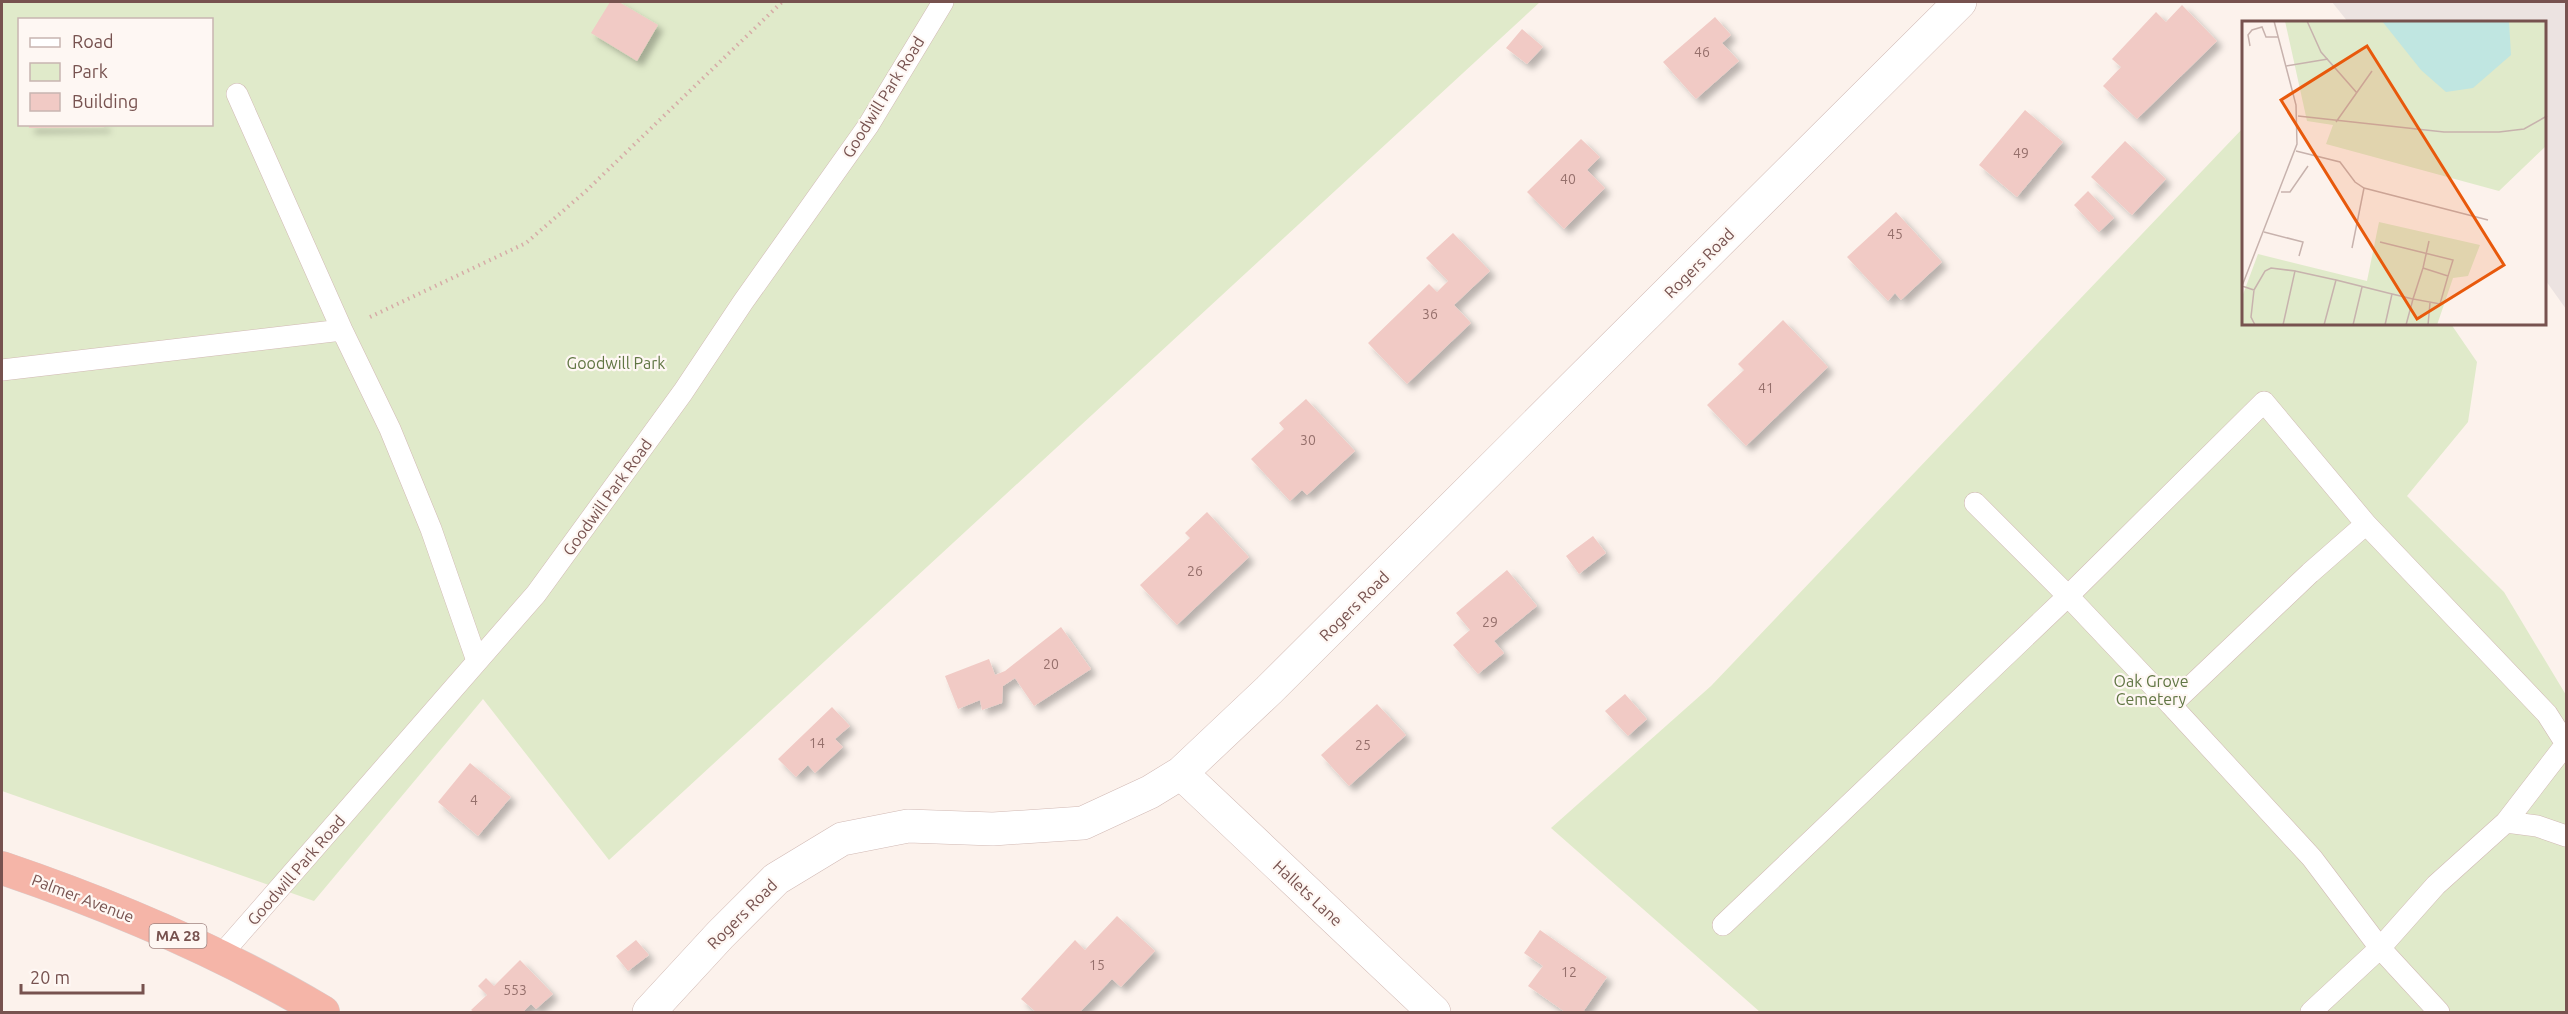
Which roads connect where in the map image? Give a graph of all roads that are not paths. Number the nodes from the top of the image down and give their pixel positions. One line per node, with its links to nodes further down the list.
1 (943, 2): 9 (lane, Goodwill Park Road)
2 (1960, 2): 11 (street, Rogers Road)
3 (237, 94): 4 (lane)
4 (342, 330): 5 (lane); 9 (lane)
5 (2, 370)
6 (1975, 503): 8 (lane)
7 (2366, 524): 8 (lane); 10 (lane); 12 (lane)
8 (2068, 596): 10 (lane); 15 (lane)
9 (477, 661): 17 (lane, Goodwill Park Road)
10 (2171, 705): 16 (lane)
11 (1181, 773): 19 (street, Rogers Road); 20 (street, Hallets Lane)
12 (2506, 822): 13 (lane); 16 (lane)
13 (2566, 836)
14 (2, 868): 17 (highway, Palmer Avenue / MA 28)
15 (1723, 925)
16 (2380, 948): 21 (lane); 22 (lane)
17 (221, 956): 18 (highway, Palmer Avenue / MA 28)
18 (323, 1012)
19 (649, 1012)
20 (1434, 1012)
21 (2311, 1012)
22 (2439, 1012)

